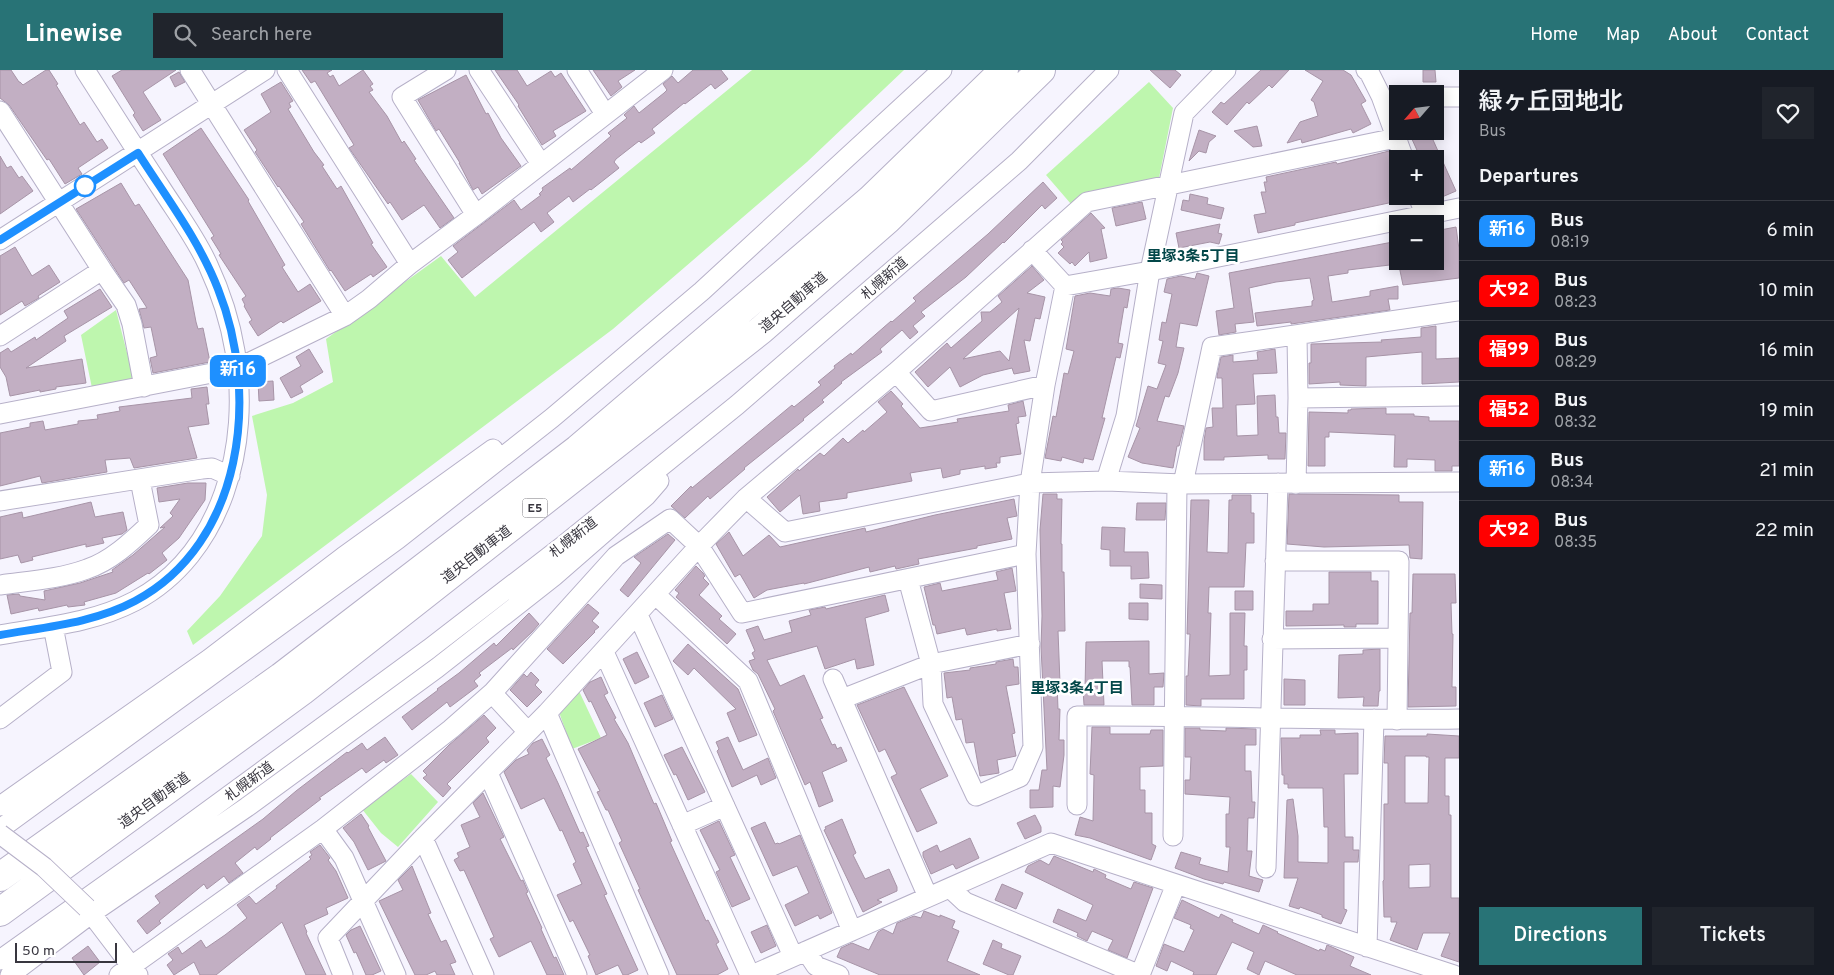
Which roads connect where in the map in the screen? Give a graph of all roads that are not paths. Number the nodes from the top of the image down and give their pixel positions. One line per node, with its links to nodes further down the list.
1 (85, 70): 22 (street)
2 (190, 70): 18 (street)
3 (265, 70): 18 (street)
4 (287, 70): 32 (street)
5 (446, 70): 29 (street)
6 (478, 70): 23 (street)
7 (577, 70): 20 (street)
8 (663, 70): 20 (street)
9 (942, 70): 47 (street)
10 (1004, 70): 94 (highway, 道央自動車道 / E5)
11 (1041, 70): 100 (highway, 道央自動車道 / E5)
12 (1109, 70): 48 (street, 札幌新道)
13 (1226, 70): 24 (street)
14 (1366, 70): 15 (street)
15 (1389, 96)
16 (1444, 97): 17 (street)
17 (1459, 97)
18 (211, 104): 22 (street); 37 (street)
19 (0, 111): 25 (street)
20 (605, 114): 23 (street)
21 (1389, 139): 24 (street)
22 (138, 153): 25 (street); 40 (street)
23 (540, 164): 29 (street)
24 (1169, 186): 31 (street); 34 (street)
25 (59, 202): 30 (street); 33 (street)
26 (1422, 205): 28 (street)
27 (1459, 208): 28 (street)
28 (1425, 214): 34 (street)
29 (476, 215): 32 (street)
30 (0, 240)
31 (1032, 250): 35 (street); 41 (street)
32 (410, 264): 37 (street)
33 (102, 270): 38 (street); 43 (street)
34 (1150, 271): 35 (street); 51 (street)
35 (1065, 286): 42 (street)
36 (1459, 311): 39 (street)
37 (345, 316): 40 (street)
38 (0, 336)
39 (1297, 336): 45 (street); 55 (street)
40 (238, 368): 43 (street); 49 (street)
41 (896, 372): 42 (street); 56 (street)
42 (1045, 385): 53 (street)
43 (144, 387): 46 (street)
44 (1459, 396): 45 (street)
45 (1298, 398): 54 (street)
46 (0, 414)
47 (552, 418): 85 (street); 88 (street)
48 (694, 440): 99 (street); 104 (street, 札幌新道)
49 (230, 476): 50 (street); 65 (street)
50 (140, 480): 57 (street); 62 (street)
51 (1106, 481): 53 (street); 55 (street)
52 (1459, 482): 54 (street)
53 (1030, 483): 56 (street); 59 (street)
54 (1287, 483): 55 (street); 60 (street)
55 (1180, 484): 76 (street)
56 (746, 498): 58 (street)
57 (0, 501)
58 (699, 546): 61 (street); 63 (street); 73 (street)
59 (1026, 554): 61 (street); 69 (street)
60 (1275, 561): 67 (street); 68 (street)
61 (908, 580): 71 (street)
62 (0, 585)
63 (656, 595): 64 (street); 101 (street)
64 (638, 615): 70 (street); 86 (street)
65 (52, 626): 66 (street); 78 (street)
66 (0, 635)
67 (1397, 638): 68 (street); 81 (street)
68 (1272, 640): 77 (street)
69 (1030, 644): 71 (street); 71 (street)
70 (604, 652): 75 (street); 87 (street)
71 (931, 664): 74 (street)
72 (833, 679): 74 (street)
73 (492, 693): 82 (street); 89 (street)
74 (842, 699): 97 (street)
75 (547, 713): 82 (street); 111 (street)
76 (1175, 715): 77 (street); 84 (street); 91 (street)
77 (1271, 718): 80 (street); 93 (street)
78 (0, 719)
79 (1459, 719): 81 (street)
80 (1374, 720): 81 (street); 102 (street)
81 (1397, 720)
82 (528, 732): 83 (street)
83 (488, 773): 92 (street); 110 (street)
84 (1077, 805)
85 (0, 806)
86 (725, 806): 87 (street); 103 (street)
87 (682, 825): 112 (street)
88 (0, 829)
89 (322, 829): 98 (street); 105 (street)
90 (0, 834): 99 (street, bridge)
91 (1173, 836)
92 (423, 838): 98 (street); 109 (street)
93 (1266, 868)
94 (0, 877)
95 (1176, 884): 96 (street); 96 (street); 102 (street)
96 (950, 888): 97 (street)
97 (928, 897): 101 (street)
98 (364, 901): 107 (street); 108 (street)
99 (89, 910): 105 (street); 106 (street)
100 (0, 912)
101 (852, 931): 103 (street)
102 (1367, 947): 114 (street)
103 (799, 954): 112 (street); 113 (street)
104 (0, 960)
105 (130, 972)
106 (10, 975)
107 (343, 975)
108 (396, 975)
109 (484, 975)
110 (577, 975)
111 (659, 975)
112 (751, 975)
113 (839, 975)
114 (1454, 975)

